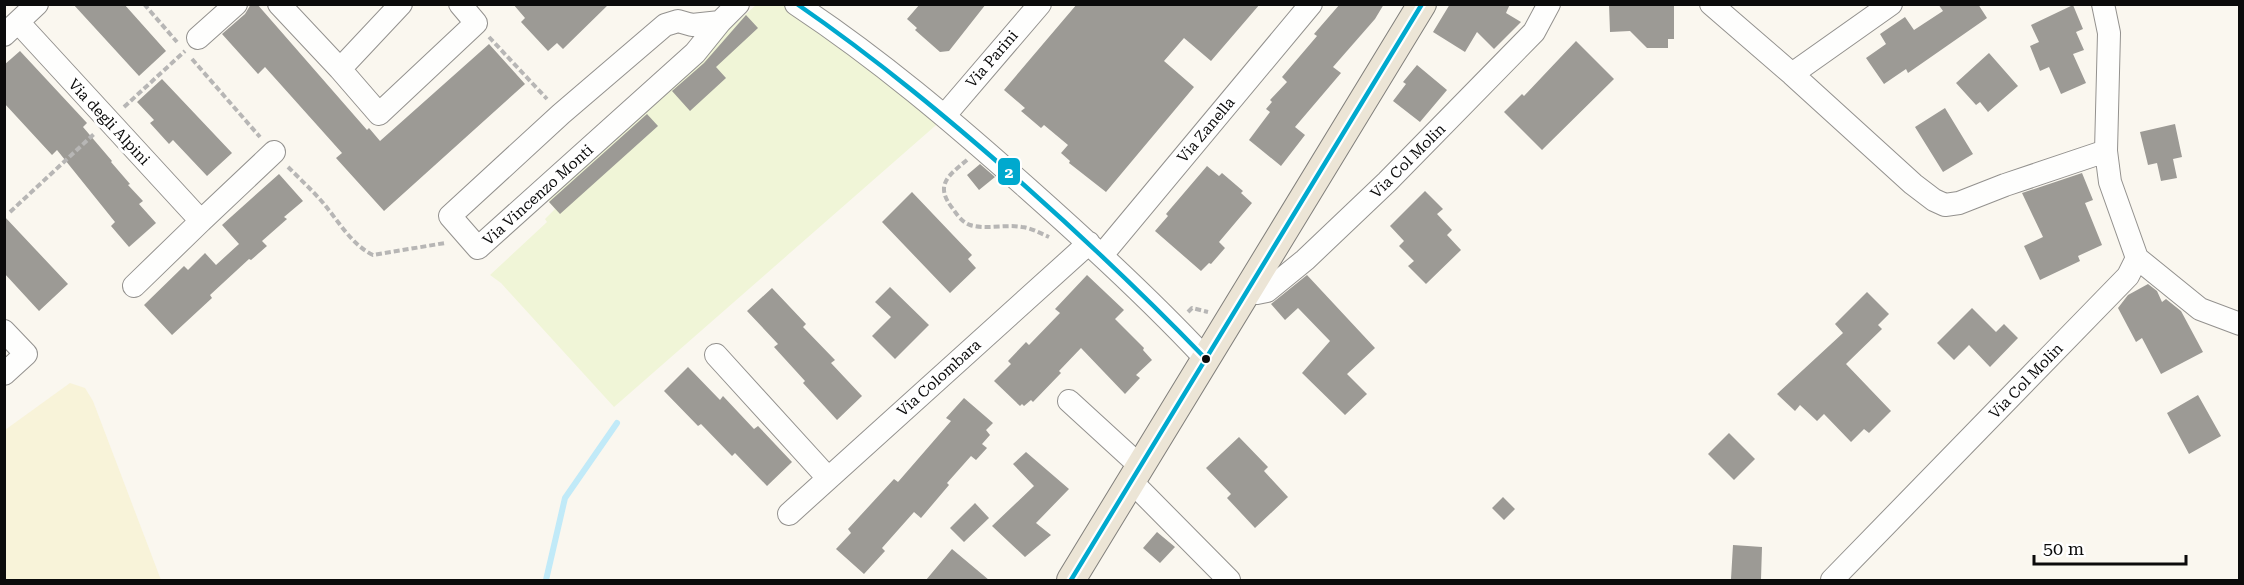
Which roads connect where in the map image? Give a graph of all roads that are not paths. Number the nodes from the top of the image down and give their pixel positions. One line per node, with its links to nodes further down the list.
1 (37, 4): 17 (street, Via degli Alpini)
2 (236, 4): 18 (street)
3 (279, 4): 20 (street)
4 (401, 4): 20 (street)
5 (460, 4): 20 (street)
6 (738, 4): 15 (street, Via Vincenzo Monti)
7 (796, 4): 22 (street)
8 (1040, 4): 22 (street, Via Parini)
9 (1311, 4): 26 (street, Via Zanella)
10 (1422, 4): 29 (main road)
11 (1549, 4): 29 (street, Via Col Molin)
12 (1711, 4): 21 (street)
13 (1891, 4): 21 (street)
14 (2103, 4): 23 (street)
15 (720, 22): 16 (street, Via Vincenzo Monti); 19 (street, Via Vincenzo Monti)
16 (687, 24): 19 (street); 19 (street, Via Vincenzo Monti)
17 (11, 29): 25 (street, Via degli Alpini)
18 (198, 39)
19 (695, 53)
20 (340, 69)
21 (1792, 74): 23 (street)
22 (945, 115): 26 (street)
23 (2106, 151): 27 (street)
24 (274, 152): 25 (street)
25 (201, 221): 28 (street)
26 (1088, 251): 33 (street); 37 (street, Via Colombara)
27 (2137, 258): 30 (street); 41 (street, Via Col Molin)
28 (134, 286)
29 (1249, 289): 33 (main road)
30 (2240, 324)
31 (4, 331): 34 (street)
32 (716, 355): 37 (street)
33 (1205, 358): 36 (main road)
34 (4, 374)
35 (1069, 400): 36 (street)
36 (1136, 473): 39 (main road); 40 (street)
37 (828, 478): 38 (street, Via Colombara)
38 (789, 514)
39 (1071, 580)
40 (1228, 580)
41 (1832, 580)

